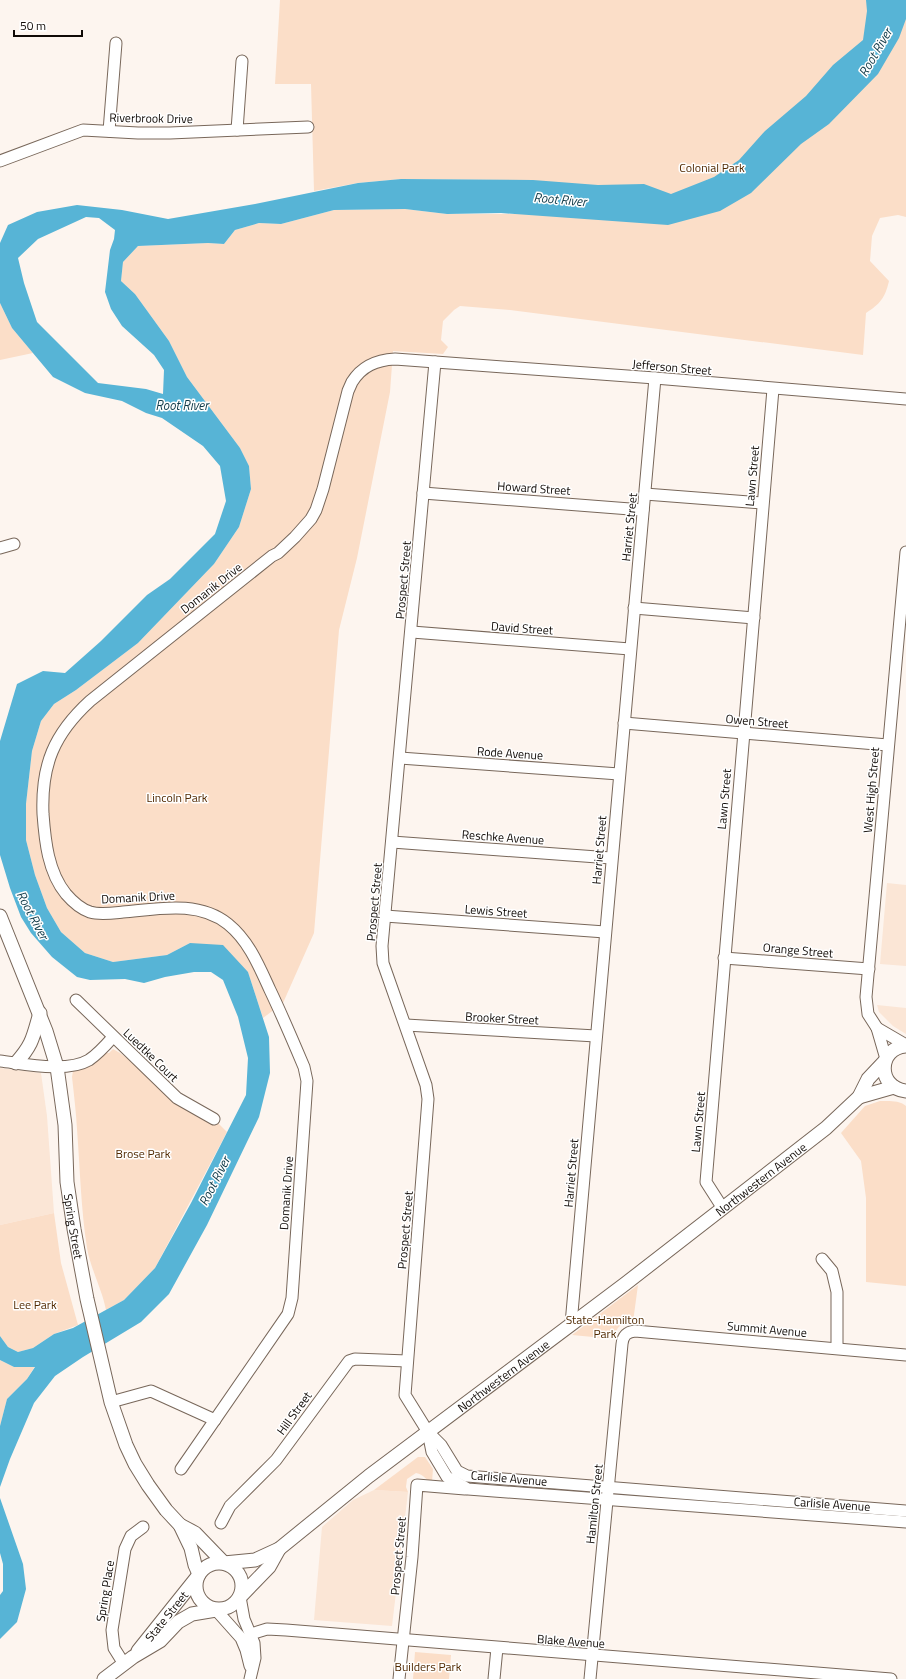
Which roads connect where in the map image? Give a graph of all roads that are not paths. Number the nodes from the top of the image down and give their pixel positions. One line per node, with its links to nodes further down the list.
1 (116, 43): 5 (street)
2 (242, 61): 4 (street)
3 (308, 127): 4 (street, Riverbrook Drive)
4 (237, 130): 5 (street, Riverbrook Drive)
5 (109, 131): 6 (street, Riverbrook Drive)
6 (0, 161)
7 (435, 362): 8 (street, Jefferson Street); 11 (street, Prospect Street); 57 (street, Domanik Drive)
8 (655, 378): 9 (street, Jefferson Street); 12 (street, Harriet Street)
9 (773, 389): 10 (street, Jefferson Street); 13 (street, Lawn Street)
10 (906, 399)
11 (423, 492): 14 (street, Howard Street); 20 (street, Prospect Street)
12 (645, 494): 13 (street); 14 (street, Harriet Street)
13 (762, 503): 19 (street, Lawn Street)
14 (643, 510): 18 (street, Harriet Street)
15 (14, 544): 16 (street)
16 (0, 548)
17 (906, 552): 24 (street, West High Street)
18 (634, 608): 19 (street); 21 (street, Harriet Street)
19 (754, 618): 23 (street, Lawn Street)
20 (412, 632): 21 (street, David Street); 25 (street, Prospect Street)
21 (630, 649): 22 (street, Harriet Street)
22 (624, 723): 23 (street, Owen Street); 26 (street, Harriet Street)
23 (743, 733): 24 (street, Owen Street); 33 (street, Lawn Street)
24 (888, 746): 34 (street, West High Street)
25 (400, 758): 26 (street, Rode Avenue); 27 (street, Prospect Street)
26 (619, 774): 28 (street, Harriet Street)
27 (392, 842): 28 (street, Reschke Avenue); 30 (street, Prospect Street)
28 (611, 858): 32 (street, Harriet Street)
29 (0, 916): 31 (main road, Spring Street)
30 (385, 916): 32 (street, Lewis Street); 37 (street, Prospect Street)
31 (2, 929): 36 (main road, Spring Street)
32 (605, 932): 40 (street, Harriet Street)
33 (724, 958): 34 (street, Orange Street); 49 (street, Lawn Street)
34 (869, 969): 38 (street, West High Street)
35 (76, 1000): 39 (street, Luedtke Court)
36 (40, 1013): 44 (main road); 45 (main road, Spring Street)
37 (406, 1025): 40 (street, Brooker Street); 55 (street, Prospect Street)
38 (876, 1028): 41 (street); 42 (street, West High Street)
39 (113, 1036): 45 (street); 48 (street, Luedtke Court)
40 (596, 1036): 51 (street, Harriet Street)
41 (906, 1046): 42 (main road, Northwestern Avenue)
42 (886, 1060): 46 (main road); 47 (main road, Northwestern Avenue)
43 (0, 1062): 44 (street)
44 (16, 1063): 45 (street)
45 (57, 1068): 56 (main road, Spring Street)
46 (902, 1090): 47 (main road, Northwestern Avenue)
47 (859, 1097): 49 (main road, Northwestern Avenue)
48 (214, 1119)
49 (722, 1207): 51 (main road, Northwestern Avenue)
50 (822, 1259): 53 (street)
51 (571, 1324): 58 (main road, Northwestern Avenue)
52 (626, 1334): 53 (street, Summit Avenue); 60 (street, Hamilton Street)
53 (837, 1348): 54 (street, Summit Avenue)
54 (906, 1355)
55 (407, 1361): 58 (street, Prospect Street); 66 (street, Hill Street)
56 (111, 1402): 57 (street); 67 (main road, Spring Street)
57 (214, 1420): 59 (street, Domanik Drive)
58 (428, 1432): 60 (street, Carlisle Avenue); 61 (street, Carlisle Avenue); 69 (main road, Northwestern Avenue)
59 (181, 1469)
60 (609, 1488): 62 (street, Hamilton Street); 63 (street, Carlisle Avenue)
61 (468, 1489): 62 (street, Carlisle Avenue); 75 (street, Prospect Street)
62 (608, 1499): 63 (street, Carlisle Avenue); 77 (street, Hamilton Street)
63 (801, 1509): 64 (street, Carlisle Avenue); 65 (street, Carlisle Avenue)
64 (906, 1511)
65 (906, 1522)
66 (221, 1523)
67 (180, 1524): 70 (main road, Spring Street); 71 (main road, Spring Street)
68 (143, 1527): 78 (street, Spring Place)
69 (279, 1549): 70 (main road, Northwestern Avenue); 72 (main road, Northwestern Avenue)
70 (224, 1563): 71 (main road); 72 (main road)
71 (199, 1574): 73 (main road); 78 (main road, State Street)
72 (240, 1597): 73 (main road); 74 (street)
73 (216, 1610): 78 (main road, State Street); 79 (street)
74 (251, 1634): 75 (street, Blake Avenue); 79 (street)
75 (403, 1640): 76 (street, Blake Avenue); 81 (street, Prospect Street)
76 (497, 1648): 77 (street, Blake Avenue); 82 (street)
77 (592, 1656): 83 (street, Hamilton Street); 84 (street, Blake Avenue)
78 (128, 1660): 80 (main road, State Street)
79 (251, 1675)
80 (104, 1679)
81 (399, 1679)
82 (494, 1679)
83 (590, 1679)
84 (891, 1679)

